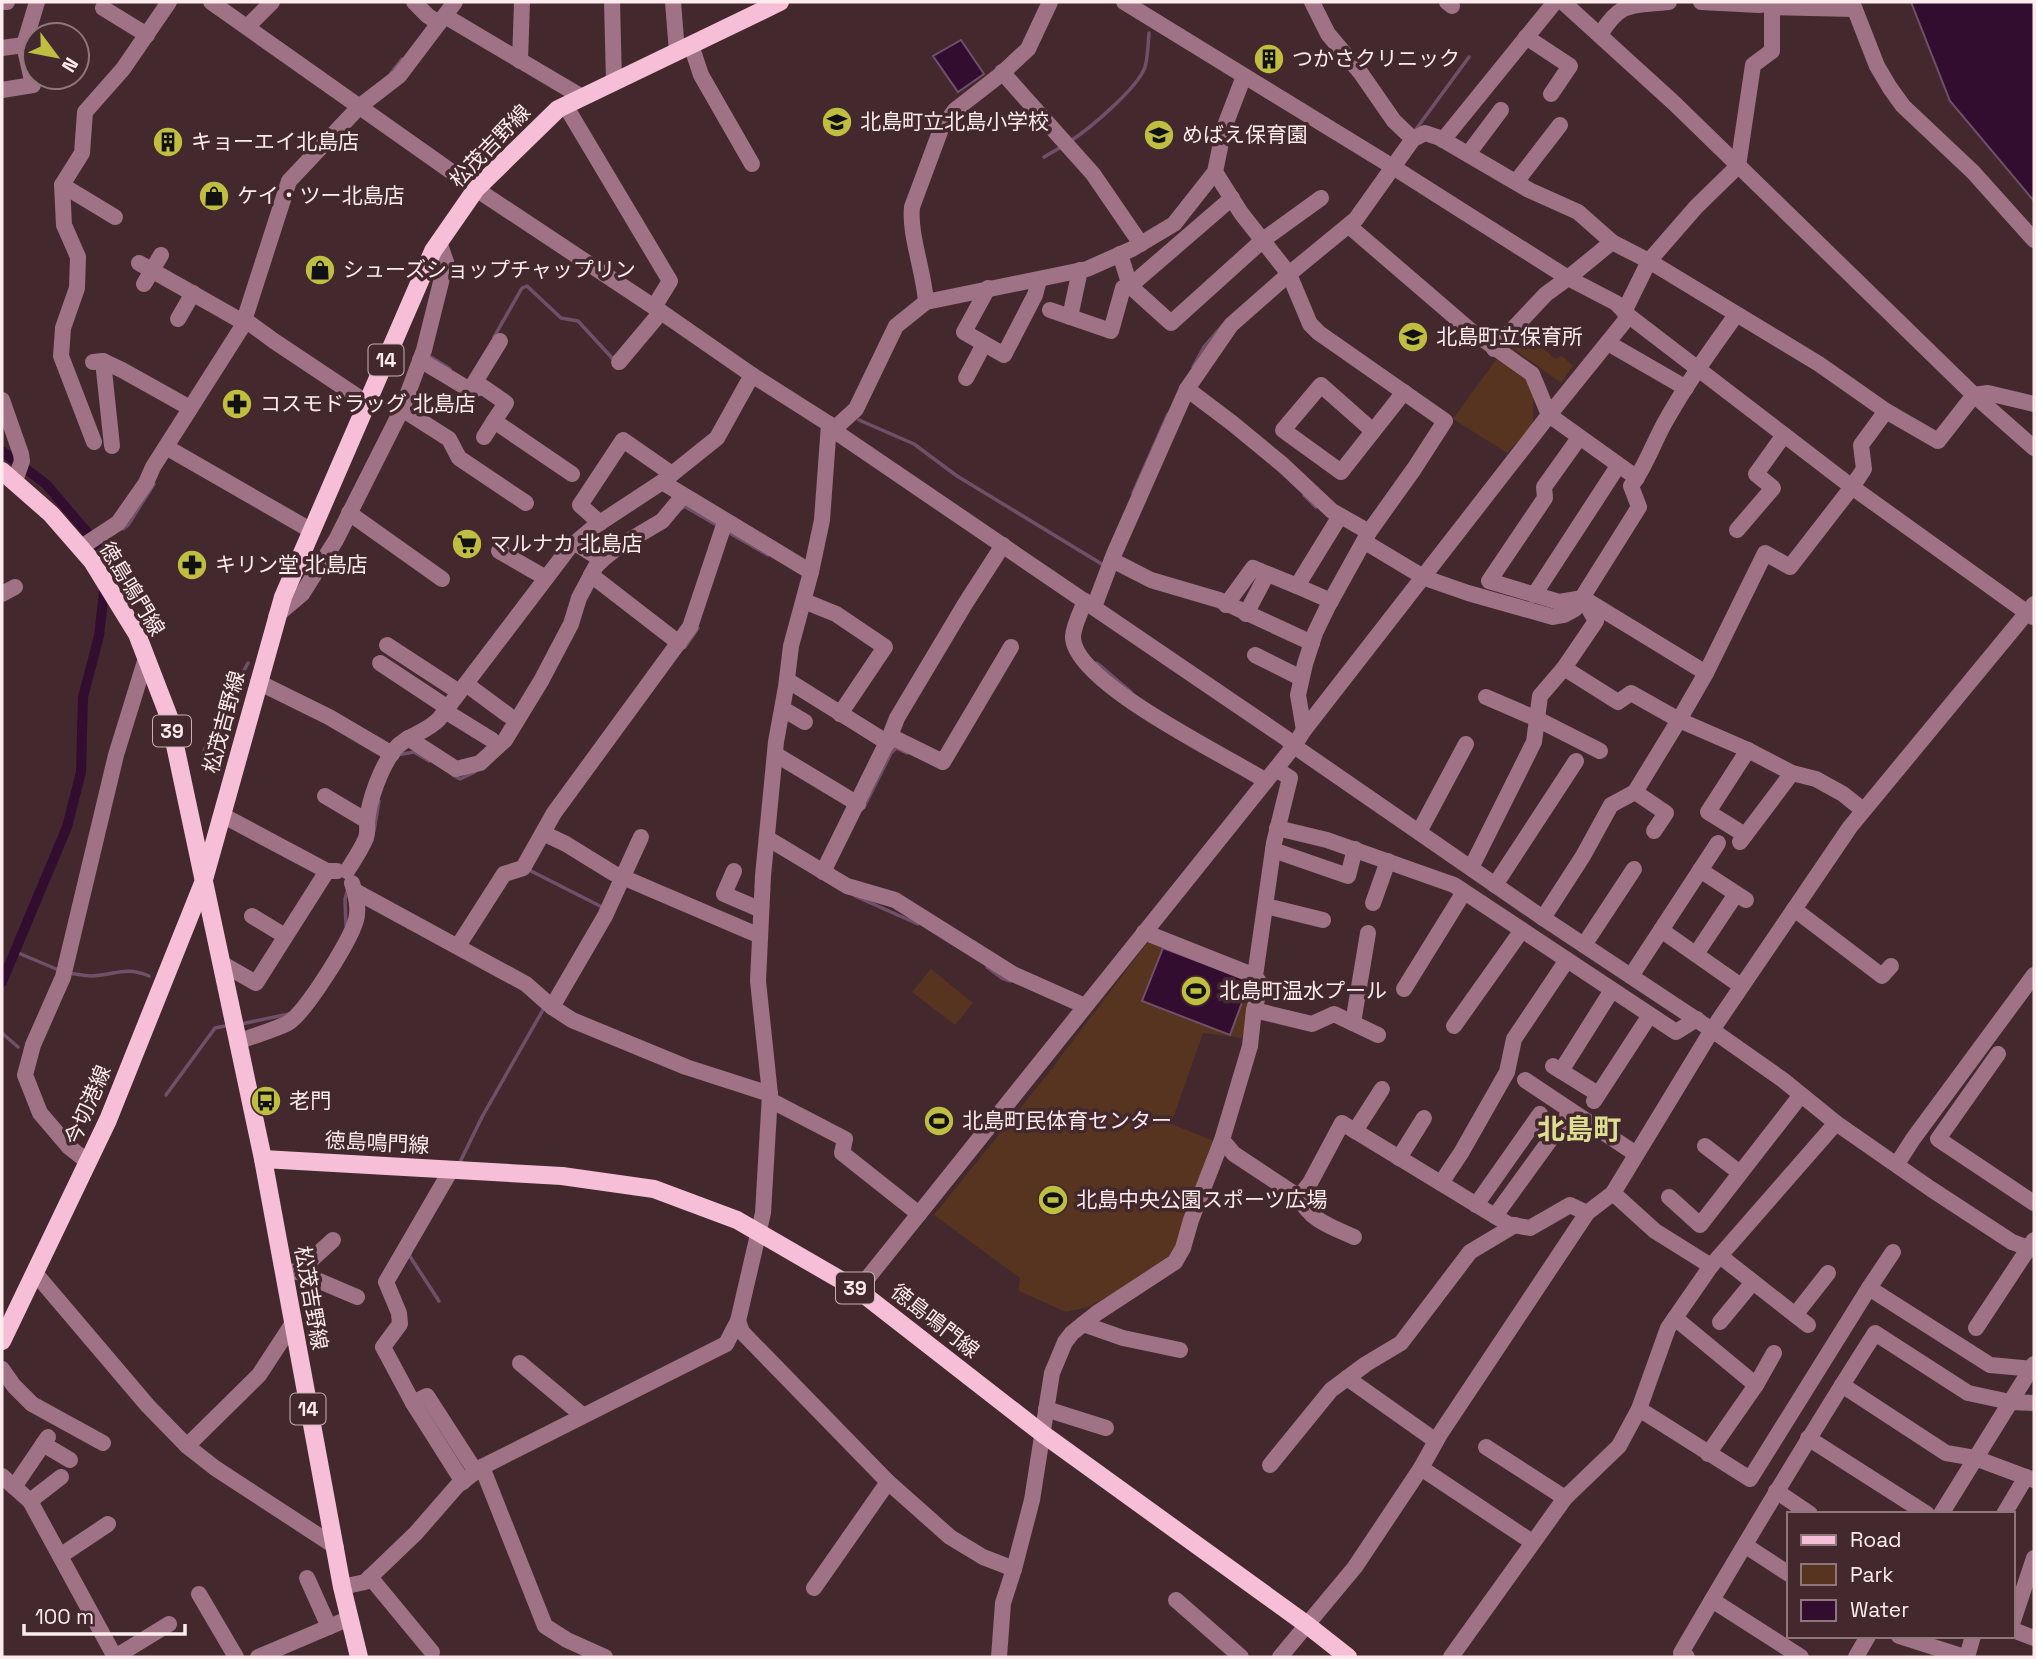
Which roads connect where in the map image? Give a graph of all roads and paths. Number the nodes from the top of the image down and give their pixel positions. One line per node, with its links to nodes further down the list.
1 (2, 2): 2 (street)
2 (7, 2)
3 (37, 2): 24 (street)
4 (169, 2): 26 (street)
5 (211, 2): 25 (street)
6 (272, 2): 25 (street)
7 (414, 2): 23 (street)
8 (455, 2): 23 (street)
9 (522, 2): 32 (street)
10 (612, 2): 35 (street)
11 (673, 2): 31 (street)
12 (780, 2): 31 (main road, 松茂吉野線 / 14)
13 (1049, 2): 33 (street)
14 (1312, 2): 43 (street)
15 (1555, 2): 28 (street)
16 (1563, 2): 27 (street)
17 (1669, 2): 27 (street)
18 (1701, 2): 20 (street)
19 (1135, 4): 34 (street)
20 (1772, 4): 21 (street); 47 (street)
21 (1853, 6): 58 (street)
22 (103, 8): 26 (street)
23 (437, 18): 32 (street); 40 (street)
24 (31, 21)
25 (248, 26): 40 (street)
26 (147, 35): 51 (street)
27 (1600, 35): 47 (street)
28 (1526, 37): 38 (street); 44 (street)
29 (21, 45): 30 (street)
30 (2, 48)
31 (684, 49): 35 (main road, 松茂吉野線 / 14); 46 (street)
32 (520, 61): 39 (street)
33 (1002, 72): 61 (street); 72 (street)
34 (1244, 76): 48 (street); 49 (street)
35 (614, 82): 39 (main road, 松茂吉野線 / 14)
36 (21, 87): 37 (street)
37 (2, 90)
38 (1551, 94)
39 (574, 101): 52 (main road, 松茂吉野線 / 14); 73 (street)
40 (360, 106): 52 (street); 79 (street)
41 (1501, 110): 45 (street)
42 (1560, 125): 50 (street)
43 (1413, 139): 44 (street); 48 (street)
44 (1443, 140): 45 (street)
45 (1468, 155): 50 (street)
46 (752, 164)
47 (1738, 166): 64 (street); 93 (street)
48 (1393, 167): 56 (street); 67 (street)
49 (1215, 172): 53 (street); 61 (street)
50 (1516, 182): 60 (street)
51 (62, 185): 55 (street); 107 (street)
52 (476, 189): 59 (main road, 松茂吉野線 / 14); 73 (street)
53 (1231, 198): 57 (street); 69 (street)
54 (1321, 198): 57 (street)
55 (115, 217)
56 (1349, 226): 66 (street); 83 (street)
57 (1262, 240): 66 (street); 69 (street)
58 (2034, 240)
59 (439, 242): 84 (street); 95 (main road, 松茂吉野線 / 14)
60 (1612, 242): 64 (street); 67 (street)
61 (1141, 244): 62 (street)
62 (1120, 254): 65 (street); 69 (street)
63 (161, 255): 71 (street)
64 (1649, 261): 75 (street); 76 (street)
65 (1080, 271): 68 (street); 77 (street)
66 (1289, 274): 90 (street); 92 (street)
67 (1568, 278): 75 (street); 83 (street)
68 (1039, 280): 70 (street); 82 (street)
69 (1130, 286): 77 (street)
70 (988, 288): 72 (street); 82 (street)
71 (193, 293): 78 (street); 79 (street)
72 (926, 302): 102 (street)
73 (657, 309): 85 (street); 87 (street)
74 (1050, 310): 77 (street)
75 (1627, 314): 81 (street); 86 (street)
76 (1736, 315): 86 (street); 99 (street)
77 (1070, 317)
78 (178, 319)
79 (245, 329): 95 (street); 97 (street)
80 (500, 341): 91 (street)
81 (1608, 343): 89 (street); 100 (street)
82 (984, 344): 88 (street)
83 (1494, 349): 100 (street)
84 (419, 360): 91 (street); 98 (street)
85 (619, 362)
86 (1697, 369): 89 (street); 104 (street)
87 (752, 375): 102 (street); 114 (street)
88 (966, 378)
89 (1686, 388): 115 (street)
90 (1187, 389): 120 (street); 131 (street)
91 (470, 390): 101 (street)
92 (1404, 392): 103 (street); 125 (street)
93 (1975, 395): 96 (street); 99 (street); 109 (street)
94 (2, 400): 113 (street)
95 (367, 403): 124 (main road, 松茂吉野線 / 14)
96 (2034, 404)
97 (190, 408): 108 (street); 110 (street)
98 (402, 409): 118 (street); 119 (street)
99 (1886, 411): 116 (street)
100 (1549, 415): 106 (street); 136 (street)
101 (494, 421): 105 (street); 112 (street)
102 (831, 427): 127 (street); 132 (street)
103 (1373, 431): 103 (street)
104 (1784, 435): 116 (street); 123 (street)
105 (484, 437)
106 (1579, 438): 111 (street); 139 (street)
107 (94, 442)
108 (111, 446)
109 (2034, 447)
110 (171, 451): 124 (street); 128 (street)
111 (1618, 466): 115 (street); 139 (street)
112 (572, 474)
113 (8, 476): 128 (main road, 徳島鳴門線 / 39)
114 (667, 478): 117 (street); 122 (street); 122 (street)
115 (1637, 478): 140 (street)
116 (1852, 487): 145 (street); 154 (street)
117 (684, 496): 121 (street); 130 (street)
118 (526, 503)
119 (349, 513): 137 (street); 147 (street)
120 (1338, 520): 125 (street); 138 (street)
121 (725, 522): 132 (street); 148 (street)
122 (600, 523): 126 (street)
123 (1737, 530)
124 (312, 531): 147 (main road, 松茂吉野線 / 14)
125 (1367, 537): 136 (street); 142 (street)
126 (575, 543): 130 (street); 135 (street)
127 (1003, 545): 143 (street); 170 (street)
128 (80, 548): 152 (main road, 徳島鳴門線 / 39)
129 (499, 551): 135 (street)
130 (602, 560): 134 (street)
131 (1112, 560): 143 (street); 144 (street)
132 (811, 572): 141 (street)
133 (1267, 574): 138 (street); 144 (street); 146 (street)
134 (591, 575): 148 (street); 168 (street)
135 (546, 578): 158 (street)
136 (1425, 578): 140 (street); 167 (street)
137 (442, 579)
138 (1297, 586): 142 (street)
139 (1534, 595): 140 (street)
140 (1583, 598): 153 (street); 154 (street)
141 (804, 601): 156 (street); 162 (street)
142 (1331, 601): 149 (street)
143 (1089, 604): 172 (street); 179 (street)
144 (1226, 605): 146 (street)
145 (2032, 611): 183 (street)
146 (1246, 614): 149 (street)
147 (276, 615): 157 (main road, 松茂吉野線 / 14)
148 (680, 643): 189 (street)
149 (1312, 643): 155 (street)
150 (1011, 647): 170 (street)
151 (1255, 655): 155 (street)
152 (146, 658): 204 (main road, 徳島鳴門線 / 39); 258 (street)
153 (1564, 668): 164 (street); 165 (street)
154 (1706, 673): 165 (street)
155 (1301, 678): 167 (street)
156 (787, 680): 160 (street); 162 (street)
157 (258, 682): 175 (street); 184 (main road, 松茂吉野線 / 14)
158 (462, 688): 161 (street); 161 (street); 163 (street)
159 (1486, 697): 164 (street)
160 (783, 709): 166 (street); 176 (street)
161 (446, 710): 168 (street); 169 (street)
162 (840, 714): 170 (street)
163 (508, 715)
164 (1537, 719): 174 (street); 196 (street)
165 (1679, 720): 173 (street); 180 (street)
166 (805, 722)
167 (1304, 730): 172 (street)
168 (408, 738): 175 (street)
169 (492, 740)
170 (889, 740): 182 (street)
171 (1466, 744): 188 (street)
172 (1294, 746): 179 (street); 188 (street)
173 (1748, 750): 178 (street); 178 (street)
174 (1600, 751)
175 (392, 754): 185 (street)
176 (775, 754): 182 (street); 191 (street)
177 (1576, 761): 205 (street)
178 (1792, 773): 183 (street)
179 (1271, 775): 186 (street); 217 (street)
180 (1635, 792): 187 (street); 213 (street)
181 (325, 796): 185 (street)
182 (858, 804): 202 (street)
183 (1863, 810): 210 (street)
184 (222, 815): 199 (street); 204 (main road, 松茂吉野線 / 14)
185 (367, 821): 200 (street)
186 (1277, 828): 193 (street); 194 (street)
187 (1654, 831)
188 (1419, 832): 196 (street)
189 (543, 833): 203 (street); 222 (street)
190 (641, 837): 203 (street)
191 (767, 838): 202 (street); 211 (street)
192 (1718, 843): 198 (street)
193 (1355, 849): 194 (street); 195 (street)
194 (1273, 850): 209 (street)
195 (1388, 861): 207 (street); 208 (street)
196 (1471, 868): 205 (street)
197 (1634, 869): 221 (street)
198 (1700, 870): 216 (street); 223 (street)
199 (327, 871): 200 (street); 219 (street)
200 (347, 871): 206 (street)
201 (734, 871): 211 (street)
202 (823, 872): 233 (street)
203 (618, 876): 220 (street); 234 (street)
204 (203, 883): 225 (main road, 松茂吉野線 / 14); 258 (main road, 今切港線)
205 (1495, 885): 213 (street)
206 (355, 891): 222 (street); 242 (street)
207 (1464, 892): 215 (street); 231 (street)
208 (1373, 903)
209 (1266, 906): 214 (street); 227 (street)
210 (1794, 909): 226 (street); 230 (street)
211 (761, 910): 220 (street)
212 (252, 916): 219 (street)
213 (1543, 918): 221 (street)
214 (1323, 920)
215 (1522, 930): 224 (street); 239 (street)
216 (1661, 930): 223 (street); 229 (street)
217 (1144, 932): 227 (street); 233 (street)
218 (1368, 933): 238 (street)
219 (285, 936): 225 (street)
220 (760, 936): 247 (street)
221 (1584, 945): 229 (street)
222 (458, 946): 234 (street)
223 (1696, 954): 230 (street)
224 (1567, 960): 232 (street); 262 (street)
225 (220, 963): 242 (main road, 松茂吉野線 / 14)
226 (1891, 966)
227 (1255, 975): 235 (street)
228 (2034, 975): 259 (street)
229 (1631, 976): 237 (street)
230 (1741, 986): 240 (street)
231 (1405, 989)
232 (1612, 989): 236 (street); 236 (street)
233 (1086, 1006): 269 (street)
234 (552, 1007): 247 (street)
235 (1254, 1010): 238 (street); 253 (street)
236 (1650, 1015): 237 (street)
237 (1697, 1019): 240 (street)
238 (1353, 1023): 241 (street)
239 (1454, 1026)
240 (1712, 1030): 246 (street); 255 (street)
241 (1378, 1035)
242 (237, 1042): 257 (main road, 松茂吉野線 / 14)
243 (1998, 1054): 266 (street)
244 (1525, 1080): 248 (street)
245 (1382, 1089): 252 (street)
246 (1801, 1095): 251 (street); 261 (street)
247 (770, 1097): 269 (street); 272 (street)
248 (1571, 1111): 255 (street); 270 (street)
249 (1540, 1114): 267 (street)
250 (1424, 1118): 256 (street)
251 (1836, 1123): 259 (street); 277 (street)
252 (1355, 1131): 256 (street); 264 (street)
253 (1222, 1140): 264 (street); 289 (street)
254 (1705, 1146): 261 (street)
255 (1636, 1154): 263 (street)
256 (1399, 1158): 262 (street)
257 (263, 1159): 260 (main road, 徳島鳴門線 / 39); 278 (main road, 松茂吉野線 / 14)
258 (88, 1162): 279 (main road, 今切港線)
259 (1897, 1164): 275 (street)
260 (451, 1170): 272 (main road, 徳島鳴門線 / 39); 317 (street)
261 (1740, 1173): 265 (street)
262 (1441, 1183): 267 (street)
263 (1613, 1193): 268 (street); 277 (street)
264 (1299, 1197): 273 (street)
265 (1669, 1197)
266 (2034, 1203)
267 (1476, 1205): 270 (street)
268 (1587, 1213): 271 (street); 308 (street)
269 (919, 1214): 283 (street)
270 (1495, 1216): 271 (street)
271 (1515, 1226): 297 (street)
272 (760, 1234): 283 (main road, 徳島鳴門線 / 39); 286 (street)
273 (1354, 1237)
274 (333, 1240): 278 (street)
275 (2032, 1246): 290 (street)
276 (1893, 1252): 282 (street)
277 (1715, 1261): 281 (street); 285 (street)
278 (291, 1271): 284 (street); 288 (main road, 松茂吉野線 / 14)
279 (35, 1273): 291 (main road, 今切港線); 310 (street)
280 (1828, 1273): 281 (street)
281 (1753, 1282): 287 (street)
282 (1869, 1288): 295 (street); 312 (street)
283 (858, 1290): 306 (main road, 徳島鳴門線 / 39)
284 (357, 1297)
285 (1675, 1318): 298 (street); 303 (street)
286 (738, 1321): 304 (street); 321 (street)
287 (1720, 1322)
288 (293, 1323): 310 (street); 332 (main road, 松茂吉野線 / 14)
289 (1083, 1324): 292 (street); 302 (street)
290 (1976, 1328)
291 (2, 1340)
292 (1180, 1350)
293 (1774, 1353): 298 (street)
294 (520, 1363): 304 (street)
295 (2033, 1367): 300 (street)
296 (2, 1369): 309 (street)
297 (1347, 1378): 308 (street); 315 (street)
298 (1756, 1385): 312 (street)
299 (1842, 1385): 300 (street); 307 (street); 313 (street)
300 (2010, 1402): 301 (street); 313 (street)
301 (2034, 1403)
302 (1046, 1409): 305 (street); 306 (street)
303 (1639, 1409): 312 (street); 323 (street)
304 (582, 1415): 317 (street)
305 (1106, 1429)
306 (1042, 1434): 335 (street); 347 (main road, 徳島鳴門線 / 39)
307 (1808, 1438): 322 (street); 326 (street)
308 (1436, 1441): 316 (street)
309 (103, 1443)
310 (187, 1446): 332 (street)
311 (1486, 1447): 323 (street)
312 (1708, 1454)
313 (1975, 1458): 319 (street); 327 (street)
314 (69, 1460): 320 (street)
315 (1270, 1465)
316 (1421, 1468): 330 (street); 347 (street)
317 (474, 1474): 337 (street); 354 (street)
318 (61, 1477): 324 (street)
319 (2030, 1479): 328 (street)
320 (8, 1481): 324 (street)
321 (888, 1482): 335 (street); 340 (street)
322 (1776, 1491): 325 (street); 331 (street)
323 (1566, 1498): 330 (street)
324 (30, 1501): 333 (street)
325 (1807, 1512)
326 (1924, 1512)
327 (1942, 1512)
328 (2005, 1512)
329 (108, 1524): 333 (street)
330 (1532, 1542): 367 (street)
331 (1746, 1546): 336 (street); 343 (street)
332 (336, 1547): 339 (main road, 松茂吉野線 / 14)
333 (60, 1556): 357 (street)
334 (2034, 1558): 344 (street)
335 (1014, 1569): 363 (street)
336 (1787, 1573)
337 (370, 1577): 339 (street); 356 (street)
338 (307, 1578): 348 (street)
339 (342, 1587): 345 (main road, 松茂吉野線 / 14)
340 (814, 1588)
341 (199, 1594): 358 (street)
342 (1176, 1600): 364 (street)
343 (1712, 1600): 368 (street); 369 (street)
344 (2015, 1615)
345 (350, 1618): 348 (street); 360 (main road, 松茂吉野線 / 14)
346 (169, 1625): 357 (street)
347 (1306, 1625): 365 (street); 366 (main road, 徳島鳴門線 / 39)
348 (329, 1628): 359 (street)
349 (2015, 1631): 353 (street)
350 (1867, 1638): 370 (street)
351 (1902, 1638): 355 (street)
352 (1972, 1638): 371 (street)
353 (2034, 1638)
354 (566, 1640): 361 (street); 362 (street)
355 (1918, 1650): 371 (street)
356 (432, 1652)
357 (115, 1657)
358 (236, 1657)
359 (258, 1657)
360 (359, 1657)
361 (570, 1657)
362 (605, 1657)
363 (999, 1657)
364 (1241, 1657)
365 (1280, 1657)
366 (1348, 1657)
367 (1451, 1657)
368 (1687, 1657)
369 (1801, 1657)
370 (1856, 1657)
371 (1966, 1657)

